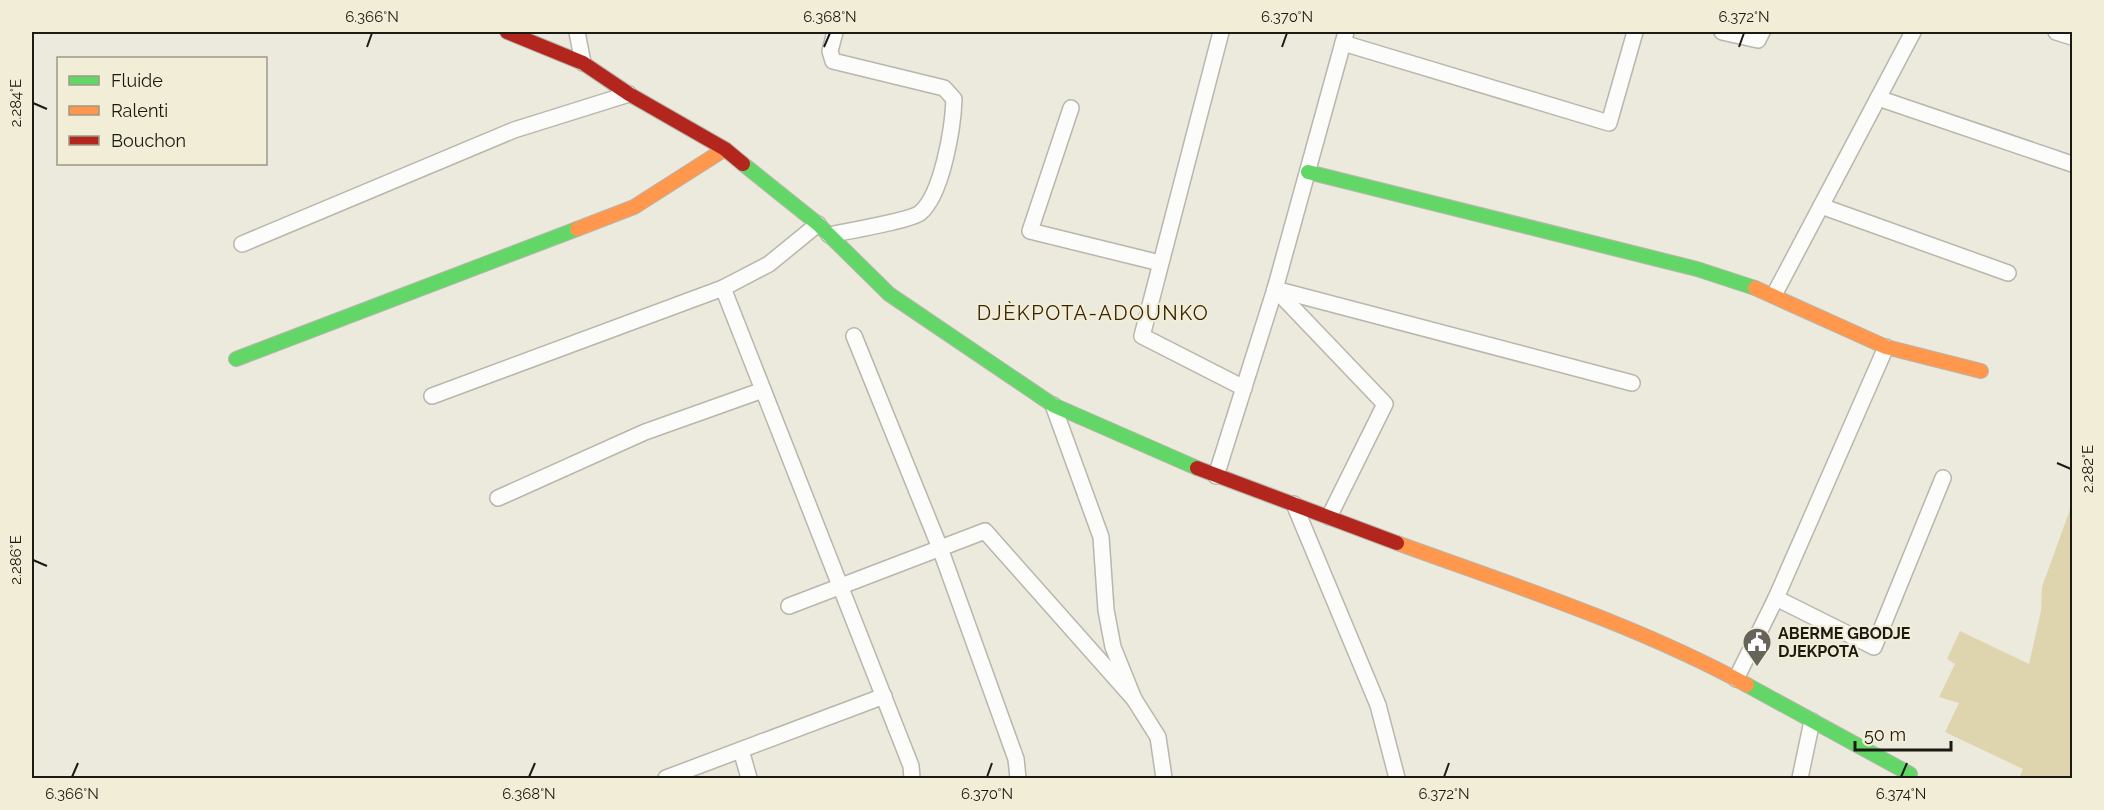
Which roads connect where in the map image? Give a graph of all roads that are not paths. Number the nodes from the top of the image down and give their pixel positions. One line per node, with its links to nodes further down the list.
1 (507, 32): 12 (street)
2 (577, 32): 12 (street)
3 (835, 32): 21 (street)
4 (1221, 32): 23 (street)
5 (1635, 32): 10 (street)
6 (1722, 32): 7 (street)
7 (1762, 32)
8 (1913, 32): 14 (street)
9 (2056, 32): 11 (street)
10 (1345, 37): 18 (street)
11 (2073, 37)
12 (583, 63): 13 (street)
13 (629, 94): 16 (street); 22 (street)
14 (1878, 98): 17 (street); 19 (street)
15 (1071, 108): 23 (street)
16 (725, 149): 20 (street); 30 (street)
17 (2073, 164)
18 (1308, 172): 26 (street); 27 (street)
19 (1821, 206): 24 (street); 27 (street)
20 (818, 224): 21 (street); 25 (street)
21 (829, 236): 36 (street)
22 (242, 244)
23 (1160, 263): 33 (street)
24 (2008, 273)
25 (723, 288): 34 (street); 35 (street)
26 (1275, 289): 32 (street); 33 (street); 41 (street)
27 (1774, 295): 29 (street)
28 (854, 336): 42 (street)
29 (1886, 347): 31 (street); 44 (street)
30 (236, 359)
31 (1981, 370)
32 (1632, 383)
33 (1244, 388): 37 (street)
34 (764, 390): 39 (street); 43 (street)
35 (432, 396)
36 (1053, 405): 37 (street); 48 (street)
37 (1216, 477): 40 (street)
38 (1943, 478): 44 (street)
39 (498, 498)
40 (1294, 504): 41 (street); 57 (street)
41 (1329, 517): 46 (street)
42 (940, 548): 43 (street); 48 (street); 55 (street)
43 (841, 586): 45 (street); 47 (street)
44 (1776, 598): 46 (street)
45 (789, 606)
46 (1736, 679): 49 (street)
47 (884, 696): 50 (street); 54 (street)
48 (1134, 699): 56 (street)
49 (1812, 721): 51 (street); 58 (street)
50 (741, 750): 52 (street); 53 (street)
51 (1912, 777)
52 (666, 778)
53 (749, 778)
54 (912, 778)
55 (1018, 778)
56 (1164, 778)
57 (1397, 778)
58 (1800, 778)

